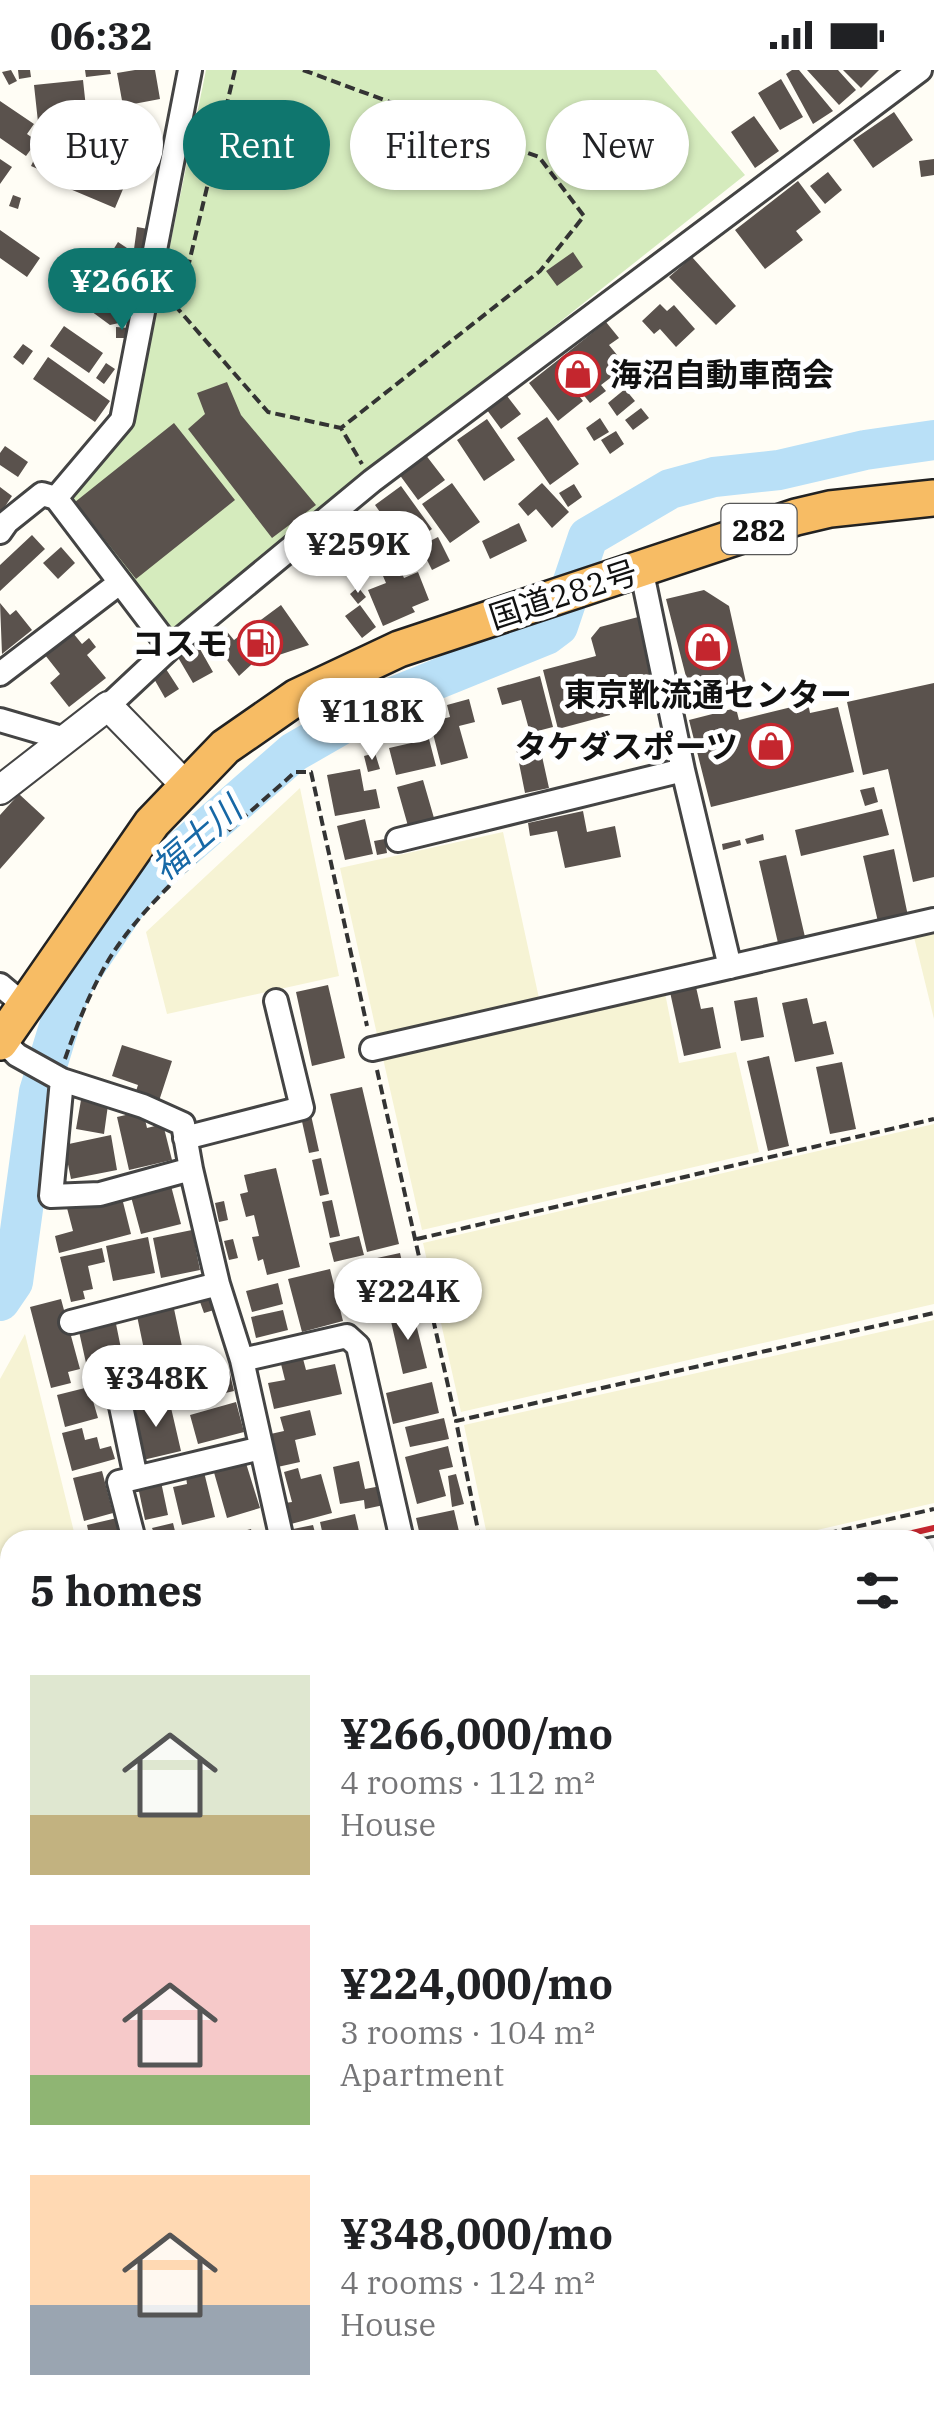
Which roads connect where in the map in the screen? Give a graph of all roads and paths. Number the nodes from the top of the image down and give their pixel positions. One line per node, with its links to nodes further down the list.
1 (190, 70): 7 (street)
2 (235, 70): 5 (path)
3 (303, 70): 5 (path)
4 (920, 70): 6 (street)
5 (341, 428): 6 (path)
6 (372, 481): 12 (street)
7 (56, 498): 9 (street); 11 (street)
8 (934, 498): 10 (highway, 国道282号 / 282)
9 (0, 532)
10 (641, 568): 17 (street); 18 (highway, 国道282号 / 282)
11 (118, 584): 12 (street); 13 (street)
12 (170, 648): 14 (street)
13 (0, 674)
14 (108, 706): 16 (street); 18 (street)
15 (0, 720): 16 (street)
16 (66, 739): 19 (street)
17 (683, 770): 20 (street); 22 (street)
18 (186, 786): 23 (highway, 国道282号 / 282)
19 (0, 790)
20 (398, 840)
21 (934, 920): 22 (street)
22 (730, 967): 26 (street)
23 (12, 996): 25 (highway, 国道282号 / 282)
24 (276, 1002): 29 (street)
25 (6, 1046): 27 (street)
26 (372, 1050)
27 (60, 1079): 29 (street); 30 (street)
28 (934, 1119): 31 (path)
29 (185, 1138): 30 (street)
30 (191, 1169): 32 (street)
31 (416, 1239)
32 (218, 1284): 34 (street); 35 (street)
33 (934, 1313): 43 (path)
34 (71, 1322)
35 (242, 1360): 37 (street); 42 (street)
36 (118, 1392): 38 (street)
37 (262, 1448): 38 (street); 41 (street)
38 (136, 1478): 40 (street)
39 (934, 1509): 44 (path)
40 (131, 1530)
41 (280, 1530)
42 (400, 1530)
43 (478, 1530)
44 (842, 1530)

